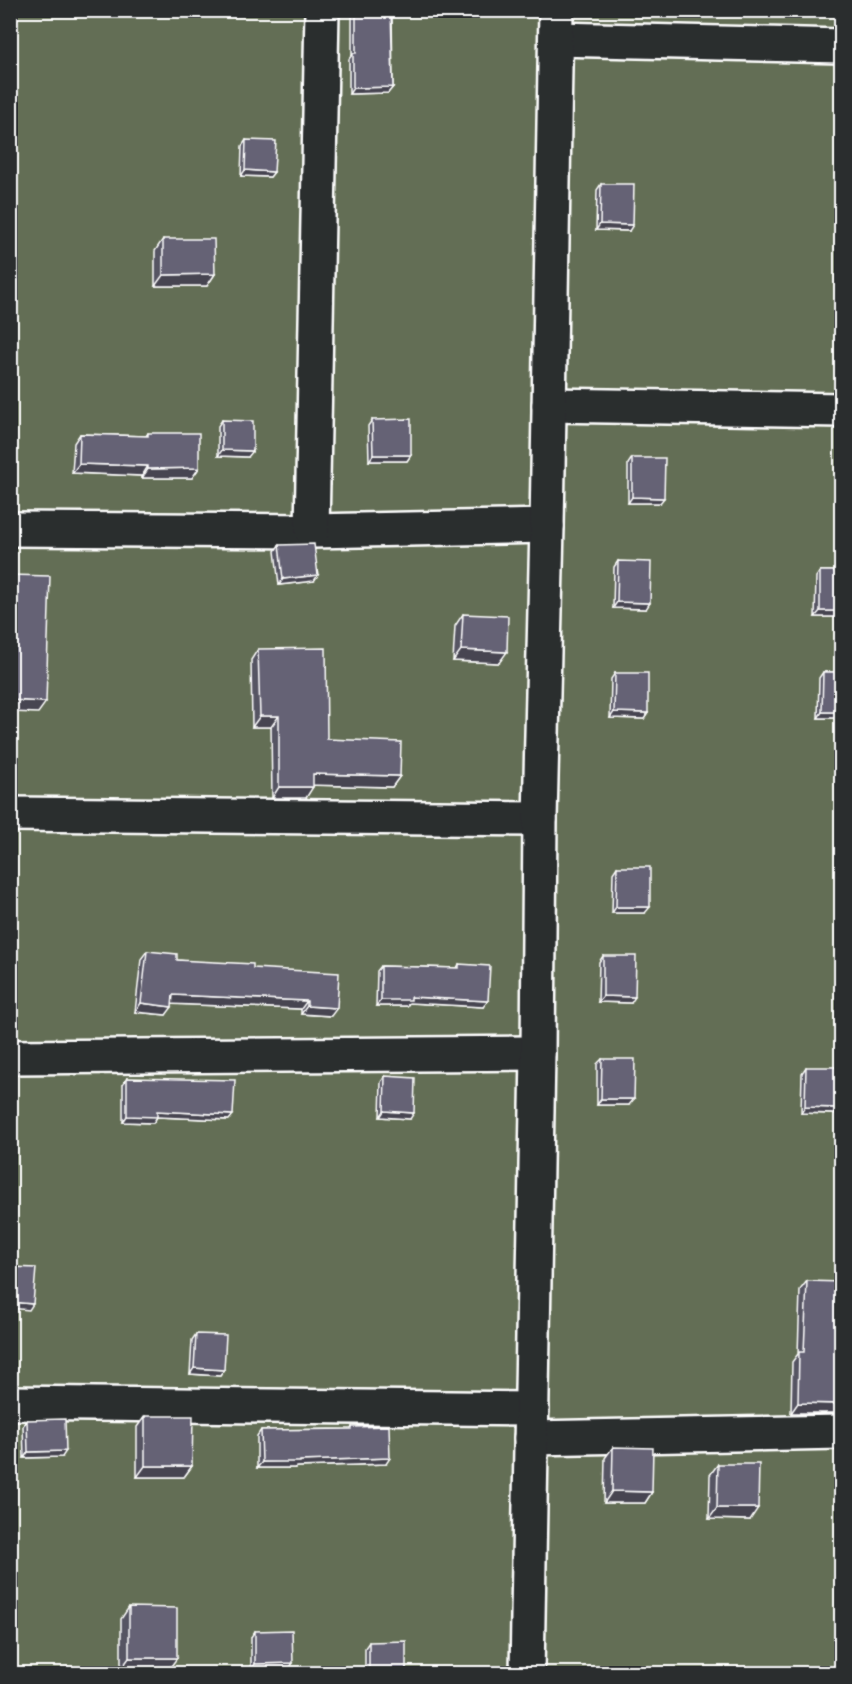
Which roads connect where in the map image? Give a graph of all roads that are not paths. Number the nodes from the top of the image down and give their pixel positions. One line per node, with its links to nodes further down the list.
1 (322, 10): 8 (street)
2 (556, 25): 3 (street); 4 (street)
3 (842, 46)
4 (549, 405): 5 (street); 6 (street)
5 (842, 410)
6 (547, 526): 8 (street); 10 (street)
7 (10, 529): 8 (street)
8 (312, 531)
9 (10, 814): 10 (street)
10 (540, 819): 11 (street)
11 (538, 1053): 12 (street); 14 (street)
12 (10, 1058)
13 (10, 1403): 14 (street)
14 (532, 1424): 15 (street); 16 (street)
15 (842, 1432)
16 (527, 1674)

